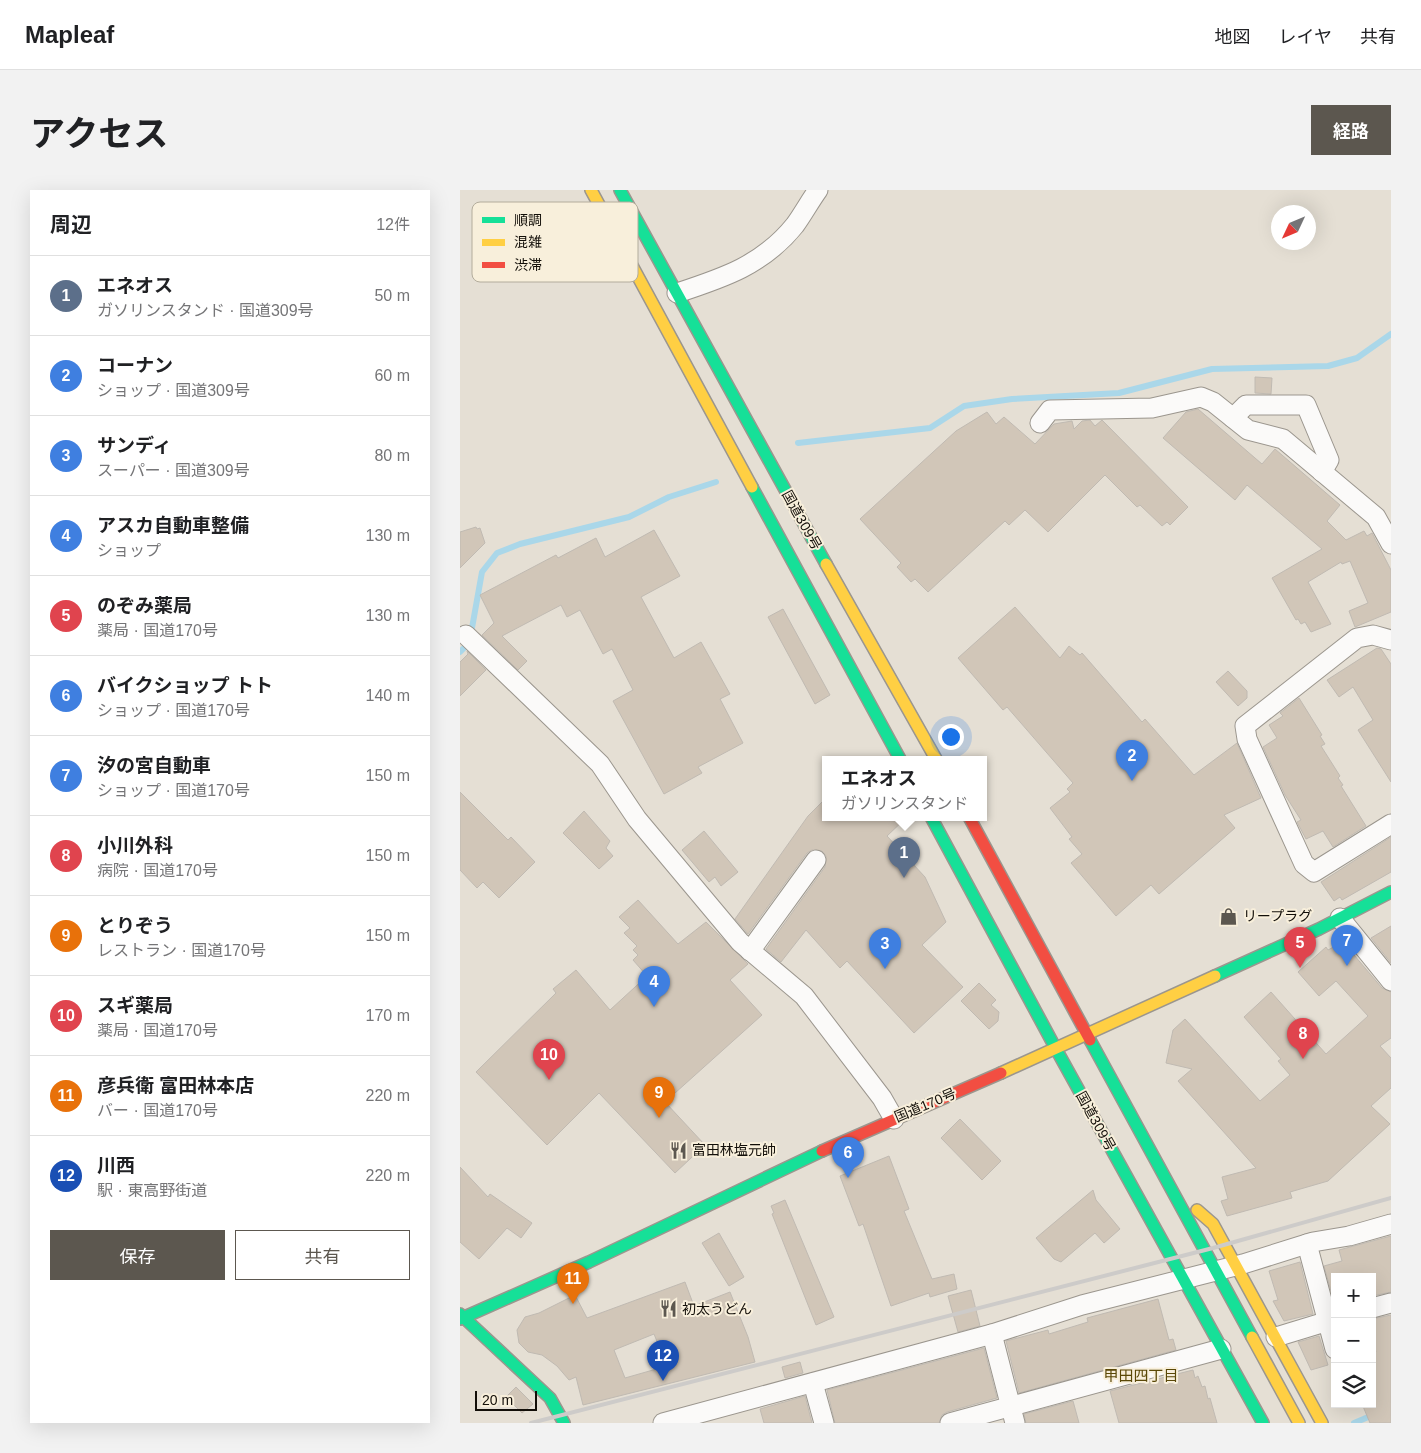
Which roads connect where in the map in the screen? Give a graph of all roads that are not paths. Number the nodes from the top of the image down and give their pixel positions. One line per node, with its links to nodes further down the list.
1 (591, 190): 4 (main road, 国道309号)
2 (620, 190): 5 (main road, 国道309号)
3 (818, 190): 8 (street)
4 (598, 202)
5 (627, 202)
6 (638, 223): 8 (main road, 国道309号)
7 (638, 276): 15 (main road, 国道309号)
8 (673, 286): 16 (main road, 国道309号)
9 (1233, 418): 10 (street); 11 (street); 11 (street)
10 (1040, 423)
11 (1322, 472): 12 (street)
12 (1391, 544)
13 (466, 635): 23 (street)
14 (1391, 640): 19 (street)
15 (898, 756)
16 (934, 756)
17 (933, 821): 26 (main road, 国道309号)
18 (971, 821): 25 (main road)
19 (1391, 824)
20 (816, 860): 23 (street)
21 (1391, 892): 22 (main road, 国道170号)
22 (1340, 918): 24 (street); 25 (main road, 国道170号)
23 (750, 951): 27 (street)
24 (1391, 981)
25 (1088, 1033): 26 (main road, 国道170号); 28 (main road)
26 (1056, 1050): 27 (main road, 国道170号); 33 (main road, 国道309号)
27 (894, 1119): 36 (main road, 国道170号)
28 (1172, 1187): 31 (main road); 32 (main road)
29 (1391, 1224): 30 (street)
30 (1307, 1244): 31 (street); 37 (street)
31 (1237, 1266): 32 (street); 39 (main road)
32 (1217, 1270): 33 (street); 50 (main road)
33 (1183, 1280): 38 (street); 40 (main road, 国道309号)
34 (1391, 1303): 35 (street)
35 (1376, 1307)
36 (461, 1317): 45 (main road)
37 (1331, 1320): 39 (street)
38 (992, 1334): 41 (street); 44 (street)
39 (1276, 1337): 51 (main road)
40 (1221, 1349): 42 (main road); 44 (street); 49 (main road, 国道309号)
41 (813, 1383): 43 (street); 47 (street)
42 (1228, 1387)
43 (728, 1415): 46 (street)
44 (1013, 1415): 48 (street)
45 (564, 1423)
46 (663, 1423)
47 (824, 1423)
48 (950, 1423)
49 (1262, 1423)
50 (1299, 1423)
51 (1322, 1423)

